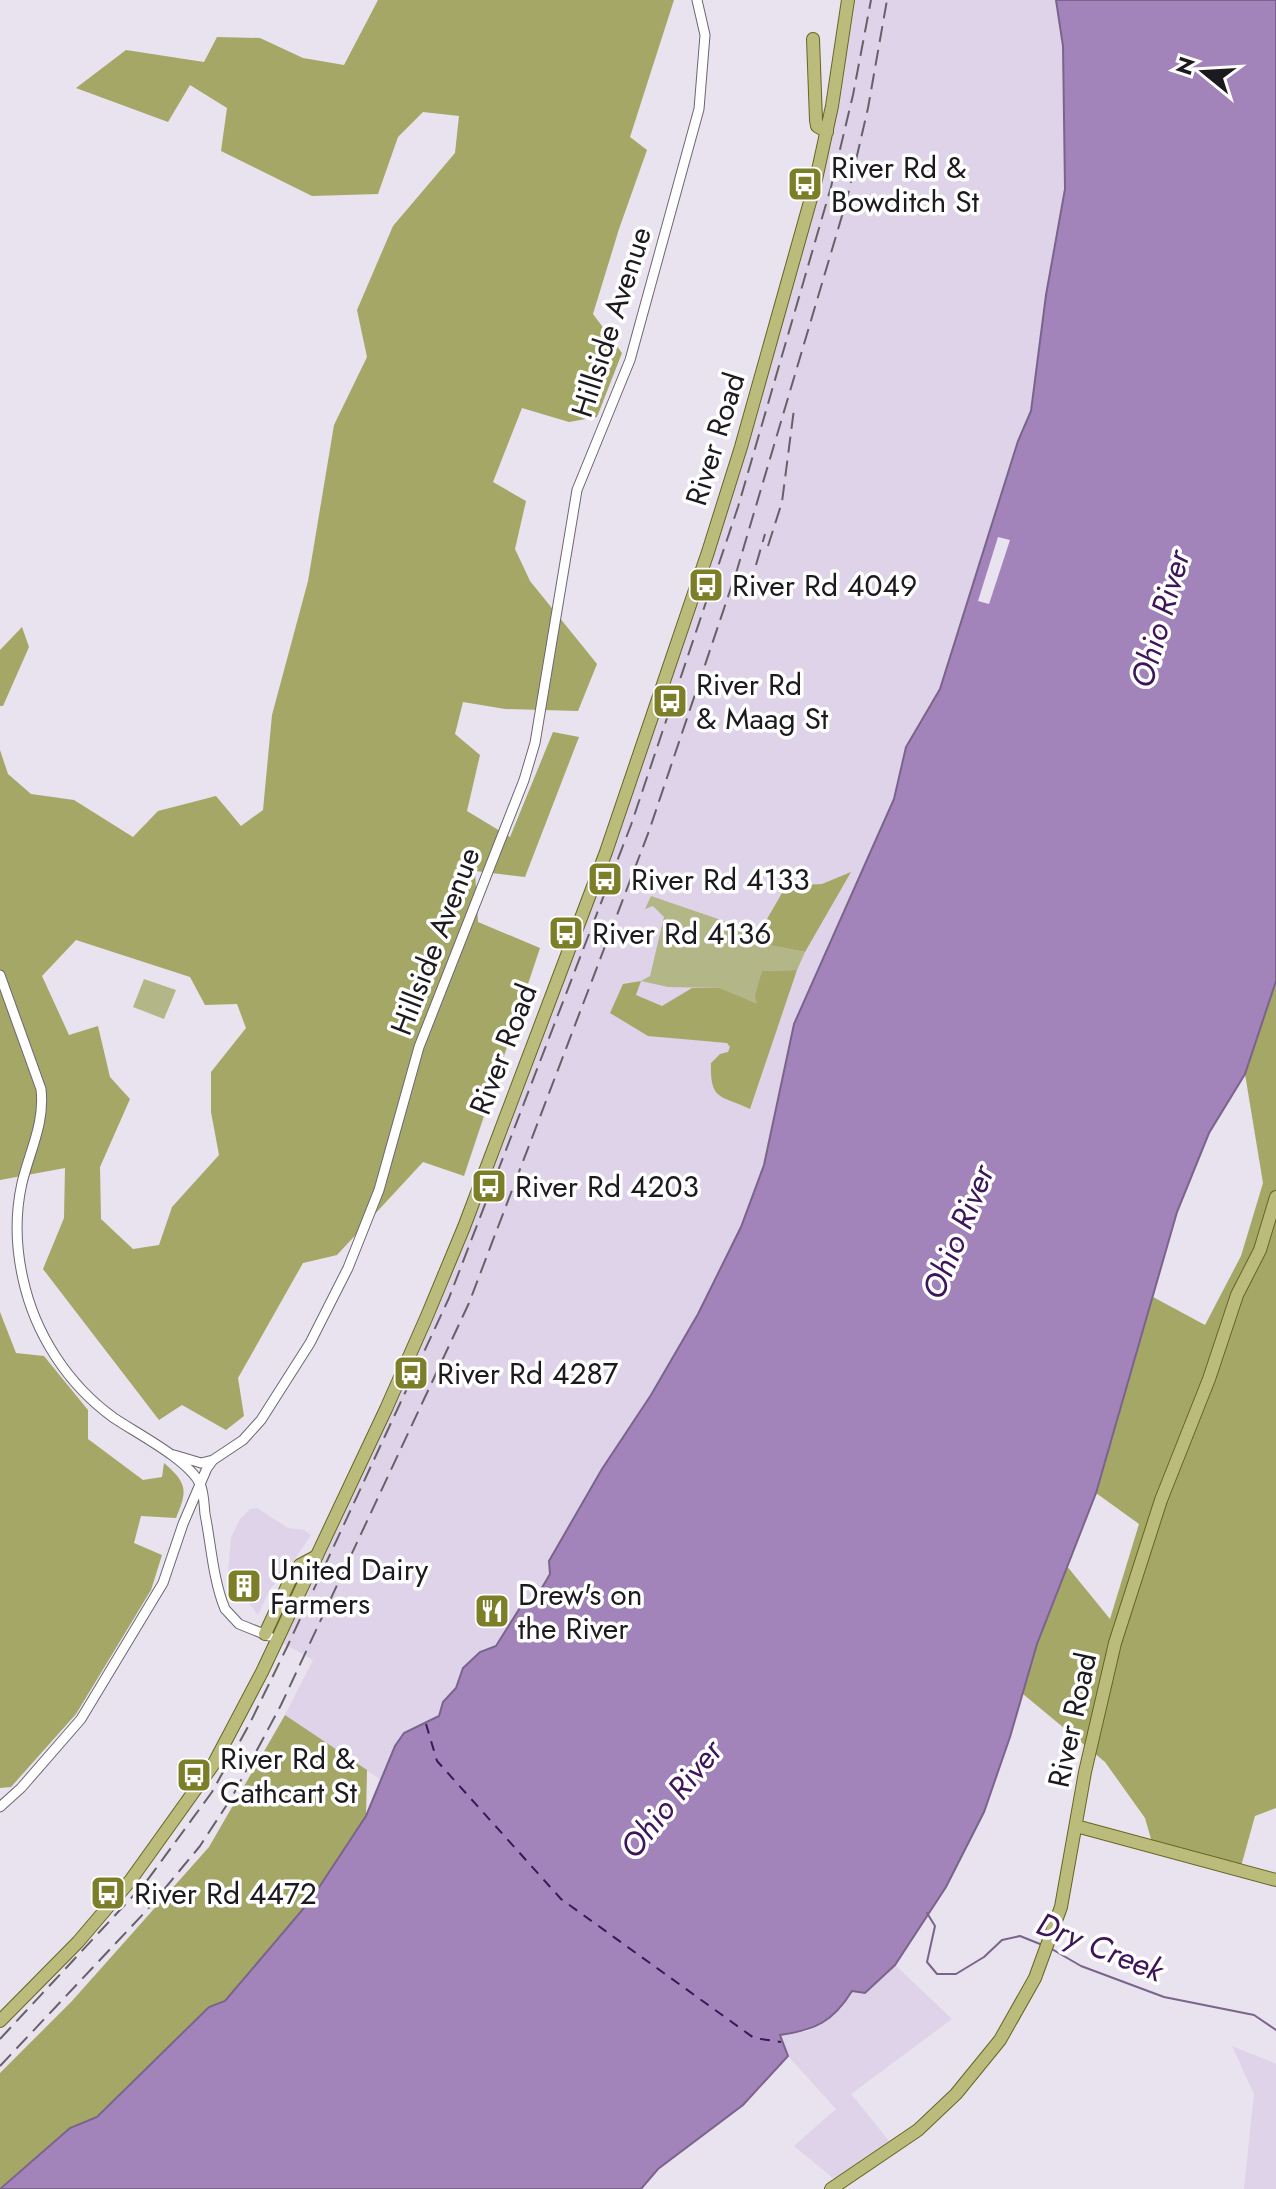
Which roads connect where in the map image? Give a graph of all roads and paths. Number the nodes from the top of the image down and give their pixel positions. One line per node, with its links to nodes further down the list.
1 (697, 0): 8 (street, Hillside Avenue)
2 (848, 0): 4 (main road, River Road)
3 (813, 39): 4 (main road)
4 (827, 132): 12 (main road, River Road)
5 (0, 975): 7 (street)
6 (1276, 1197): 14 (main road, River Road)
7 (170, 1453): 8 (street); 9 (street)
8 (213, 1460): 9 (street, Hillside Avenue)
9 (200, 1483): 10 (street, Hillside Avenue); 11 (street)
10 (188, 1512): 11 (street); 13 (street, Hillside Avenue)
11 (205, 1513): 12 (street)
12 (270, 1636): 16 (main road)
13 (0, 1807)
14 (1076, 1826): 15 (main road); 17 (main road, River Road)
15 (1276, 1880)
16 (0, 2021)
17 (831, 2189)

